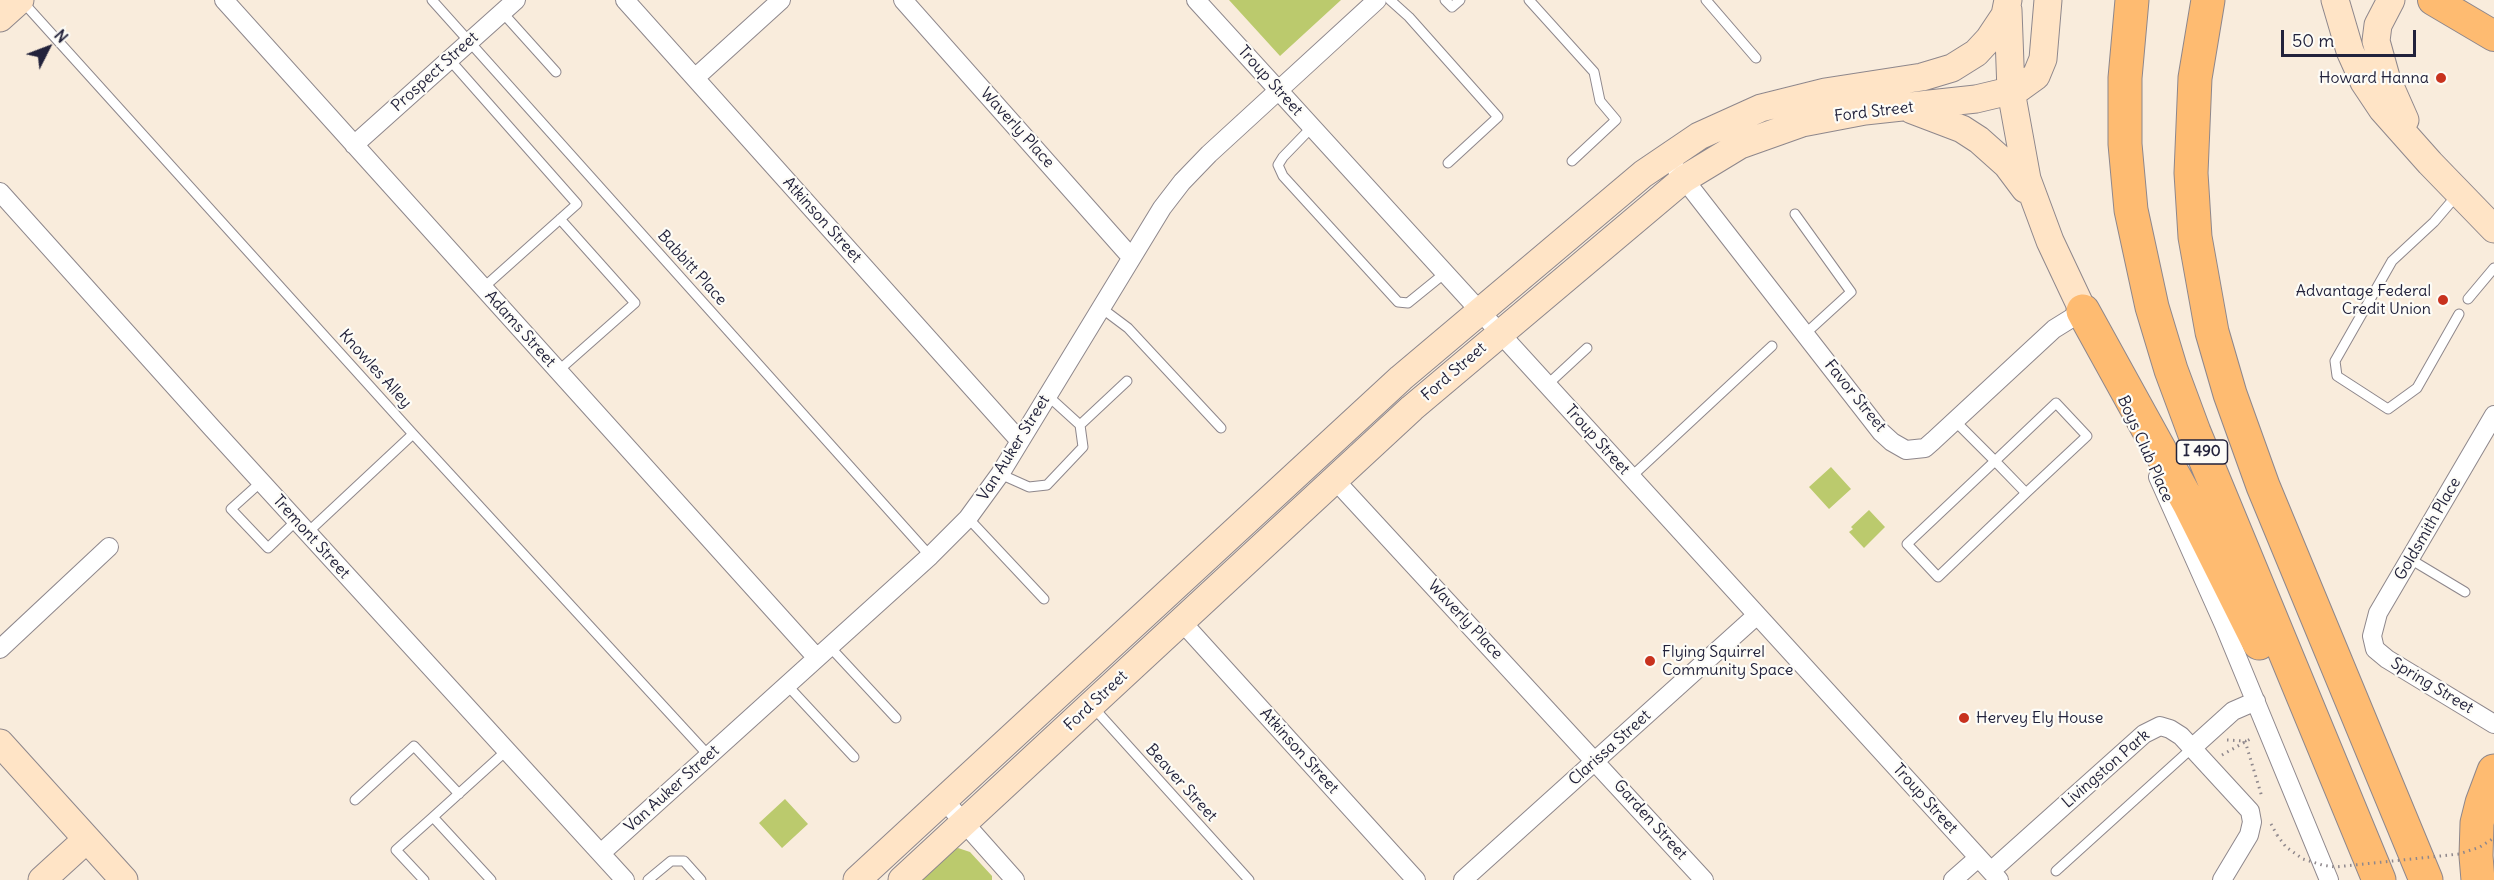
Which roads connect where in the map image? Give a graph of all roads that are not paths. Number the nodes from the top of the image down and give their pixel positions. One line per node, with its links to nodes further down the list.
1 (21, 0): 23 (main road); 67 (lane, Knowles Alley)
2 (224, 0): 34 (street, Adams Street)
3 (432, 0): 25 (lane, Babbitt Place)
4 (516, 0): 22 (street, Prospect Street)
5 (625, 0): 29 (street, Atkinson Street)
6 (781, 0): 29 (street)
7 (903, 0): 46 (street, Waverly Place)
8 (1196, 0): 30 (street, Troup Street)
9 (1377, 0): 30 (street, Van Auker Street)
10 (1390, 0): 37 (lane)
11 (1445, 0): 12 (lane)
12 (1460, 0)
13 (1529, 0): 36 (lane)
14 (1706, 0): 26 (lane)
15 (2048, 0): 31 (main road, Ford Street)
16 (2132, 0): 126 (highway, I 490)
17 (2208, 0): 127 (highway, I 490)
18 (2335, 0): 38 (main road)
19 (2391, 0): 38 (main road)
20 (2433, 0): 24 (main road)
21 (2008, 3): 31 (main road, Boys Club Place); 35 (main road, Ford Street)
22 (502, 12): 25 (street, Prospect Street); 28 (lane)
23 (0, 18)
24 (2494, 36)
25 (470, 41): 27 (street, Prospect Street); 78 (lane, Babbitt Place)
26 (1756, 58)
27 (449, 59): 34 (street, Prospect Street); 44 (lane)
28 (556, 72)
29 (695, 78): 68 (street, Atkinson Street)
30 (1278, 90): 33 (street, Troup Street); 46 (street, Van Auker Street)
31 (2011, 91): 32 (main road, Ford Street); 42 (main road, Boys Club Place)
32 (1896, 108): 39 (main road, Ford Street); 42 (main road)
33 (1312, 127): 48 (street, Troup Street); 48 (lane)
34 (354, 145): 49 (street, Adams Street)
35 (1667, 157): 39 (street, Favor Street); 52 (main road, Ford Street)
36 (1572, 161)
37 (1448, 163)
38 (2430, 163): 41 (main road)
39 (1684, 179): 55 (main road, Ford Street); 56 (street, Favor Street)
40 (0, 192): 73 (street, Tremont Street)
41 (2458, 193): 45 (main road); 54 (lane)
42 (2038, 212): 53 (main road, Boys Club Place)
43 (1795, 214): 56 (lane)
44 (560, 219): 49 (lane); 59 (lane)
45 (2494, 229)
46 (1131, 257): 51 (street, Van Auker Street)
47 (2494, 267): 50 (lane)
48 (1445, 273): 52 (street, Troup Street)
49 (483, 288): 59 (street, Adams Street)
50 (2468, 299)
51 (1100, 307): 62 (street, Van Auker Street); 66 (lane)
52 (1480, 311): 55 (street, Troup Street); 100 (main road, Ford Street)
53 (2083, 311): 64 (street, Favor Street); 88 (street, Boys Club Place); 126 (highway)
54 (2459, 314)
55 (1500, 333): 61 (street, Troup Street); 72 (main road, Ford Street)
56 (1805, 334): 64 (street, Favor Street)
57 (1772, 346): 71 (lane)
58 (1587, 348): 61 (lane)
59 (558, 371): 86 (street, Adams Street)
60 (1127, 381): 65 (lane)
61 (1547, 385): 71 (street, Troup Street)
62 (1047, 395): 65 (lane); 68 (street, Van Auker Street)
63 (2494, 415): 79 (street, Goldsmith Place)
64 (1955, 421): 69 (lane)
65 (1080, 425): 70 (lane)
66 (1221, 428)
67 (413, 434): 76 (lane); 95 (lane, Knowles Alley)
68 (1019, 440): 70 (street, Van Auker Street)
69 (1995, 461): 74 (lane); 74 (lane); 74 (lane)
70 (1000, 474): 75 (street, Van Auker Street)
71 (1631, 477): 82 (street, Troup Street)
72 (1335, 480): 83 (main road, Ford Street); 97 (street, Waverly Place)
73 (261, 482): 76 (street, Tremont Street); 76 (lane)
74 (2026, 493)
75 (968, 518): 78 (street, Van Auker Street); 81 (lane)
76 (302, 527): 94 (street, Tremont Street)
77 (109, 547): 85 (street)
78 (930, 556): 86 (street, Van Auker Street)
79 (2410, 559): 80 (lane); 84 (street, Goldsmith Place)
80 (2466, 592)
81 (1044, 599)
82 (1757, 615): 97 (street, Clarissa Street); 106 (street, Troup Street)
83 (1182, 622): 89 (main road, Ford Street); 120 (street, Atkinson Street)
84 (2374, 645): 91 (street, Spring Street)
85 (0, 649)
86 (823, 653): 87 (street, Van Auker Street); 90 (lane)
87 (788, 685): 95 (street, Van Auker Street); 96 (lane)
88 (2256, 701): 93 (street); 125 (street, Boys Club Place)
89 (1091, 706): 103 (main road, Ford Street); 119 (lane, Beaver Street)
90 (896, 718)
91 (2494, 724)
92 (0, 743): 104 (main road)
93 (2192, 748): 107 (lane); 108 (street, Livingston Park); 124 (street)
94 (506, 751): 99 (lane); 105 (street, Tremont Street)
95 (709, 756): 105 (street, Van Auker Street)
96 (854, 757)
97 (1596, 760): 121 (street, Clarissa Street); 122 (street, Garden Street)
98 (2494, 771): 128 (highway)
99 (459, 794): 101 (lane); 102 (lane)
100 (943, 799): 103 (street); 116 (main road, Ford Street)
101 (355, 800)
102 (433, 817): 111 (lane); 112 (lane)
103 (964, 822): 117 (main road, Ford Street); 118 (street)
104 (87, 839): 109 (main road); 110 (main road)
105 (601, 853): 113 (street, Tremont Street)
106 (1978, 858): 108 (street, Troup Street); 123 (street)
107 (2056, 871)
108 (1995, 876)
109 (42, 880)
110 (124, 880)
111 (424, 880)
112 (491, 880)
113 (625, 880)
114 (648, 880): 115 (lane)
115 (701, 880)
116 (856, 880)
117 (902, 880)
118 (1015, 880)
119 (1249, 880)
120 (1416, 880)
121 (1463, 880)
122 (1704, 880)
123 (1953, 880)
124 (2222, 880)
125 (2329, 880)
126 (2378, 880)
127 (2426, 880)
128 (2478, 880)

